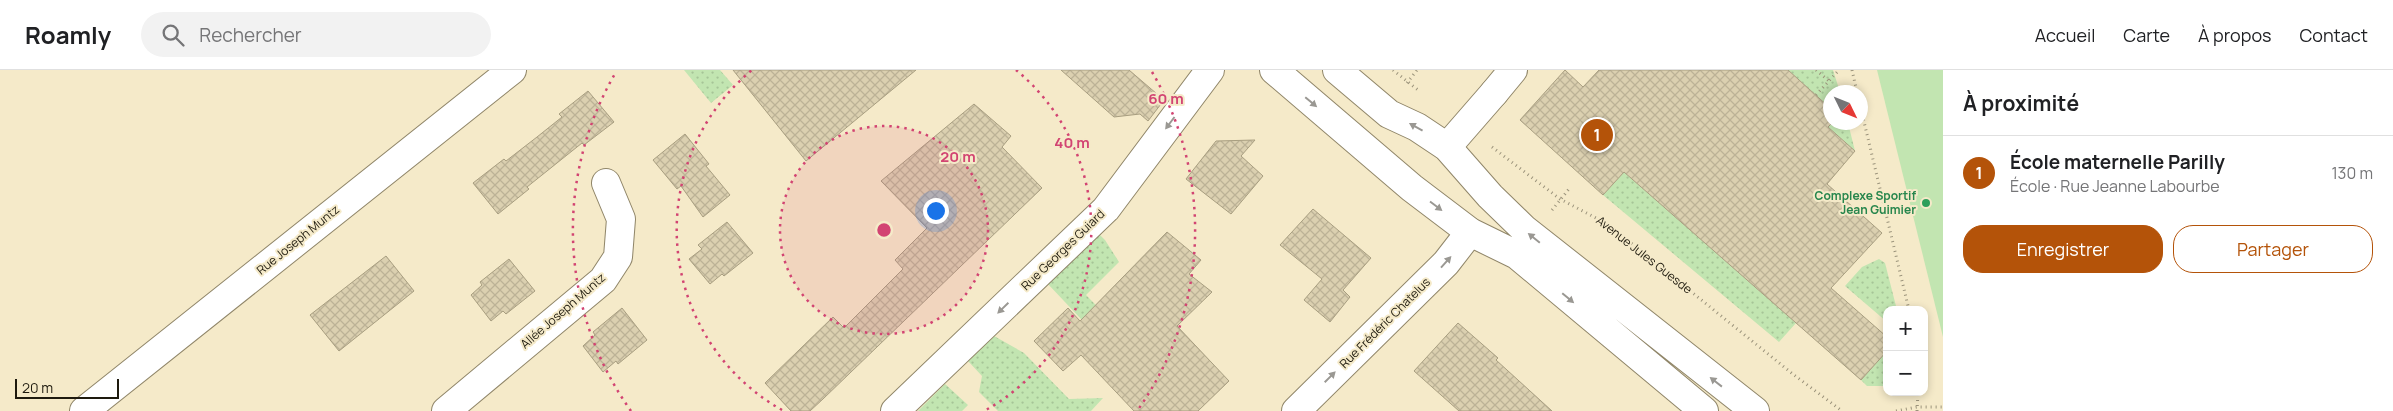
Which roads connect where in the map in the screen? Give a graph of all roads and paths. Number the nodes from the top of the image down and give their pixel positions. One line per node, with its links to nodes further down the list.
1 (512, 70): 29 (street, Rue Joseph Muntz)
2 (1210, 70): 31 (street, Rue Georges Guiard, one-way to 31)
3 (1274, 70): 24 (street, one-way to 24)
4 (1337, 70): 19 (street, one-way to 4)
5 (1393, 70): 12 (path)
6 (1418, 70): 12 (path)
7 (1513, 70): 17 (street)
8 (1816, 70): 11 (path)
9 (1839, 70): 11 (path)
10 (1852, 70): 13 (path)
11 (1828, 81): 16 (path)
12 (1408, 82): 14 (path); 15 (path)
13 (1856, 85)
14 (1402, 89)
15 (1422, 93)
16 (1816, 95)
17 (1465, 126): 19 (street); 22 (path, Avenue Jules Guesde)
18 (1866, 130): 25 (path)
19 (1447, 147): 34 (street, one-way to 19)
20 (606, 183): 30 (street, Allée Joseph Muntz)
21 (1569, 189): 22 (path)
22 (1560, 199): 23 (path); 35 (path, Avenue Jules Guesde)
23 (1551, 212)
24 (1470, 232): 32 (street, Rue Frédéric Chatelus, one-way to 24); 33 (street, one-way to 33)
25 (1908, 306)
26 (1918, 396): 28 (path)
27 (1943, 407): 28 (path)
28 (1917, 409): 36 (path)
29 (84, 411)
30 (446, 411)
31 (895, 411)
32 (1296, 411)
33 (1704, 411)
34 (1755, 411)
35 (1842, 411)
36 (1896, 411)

